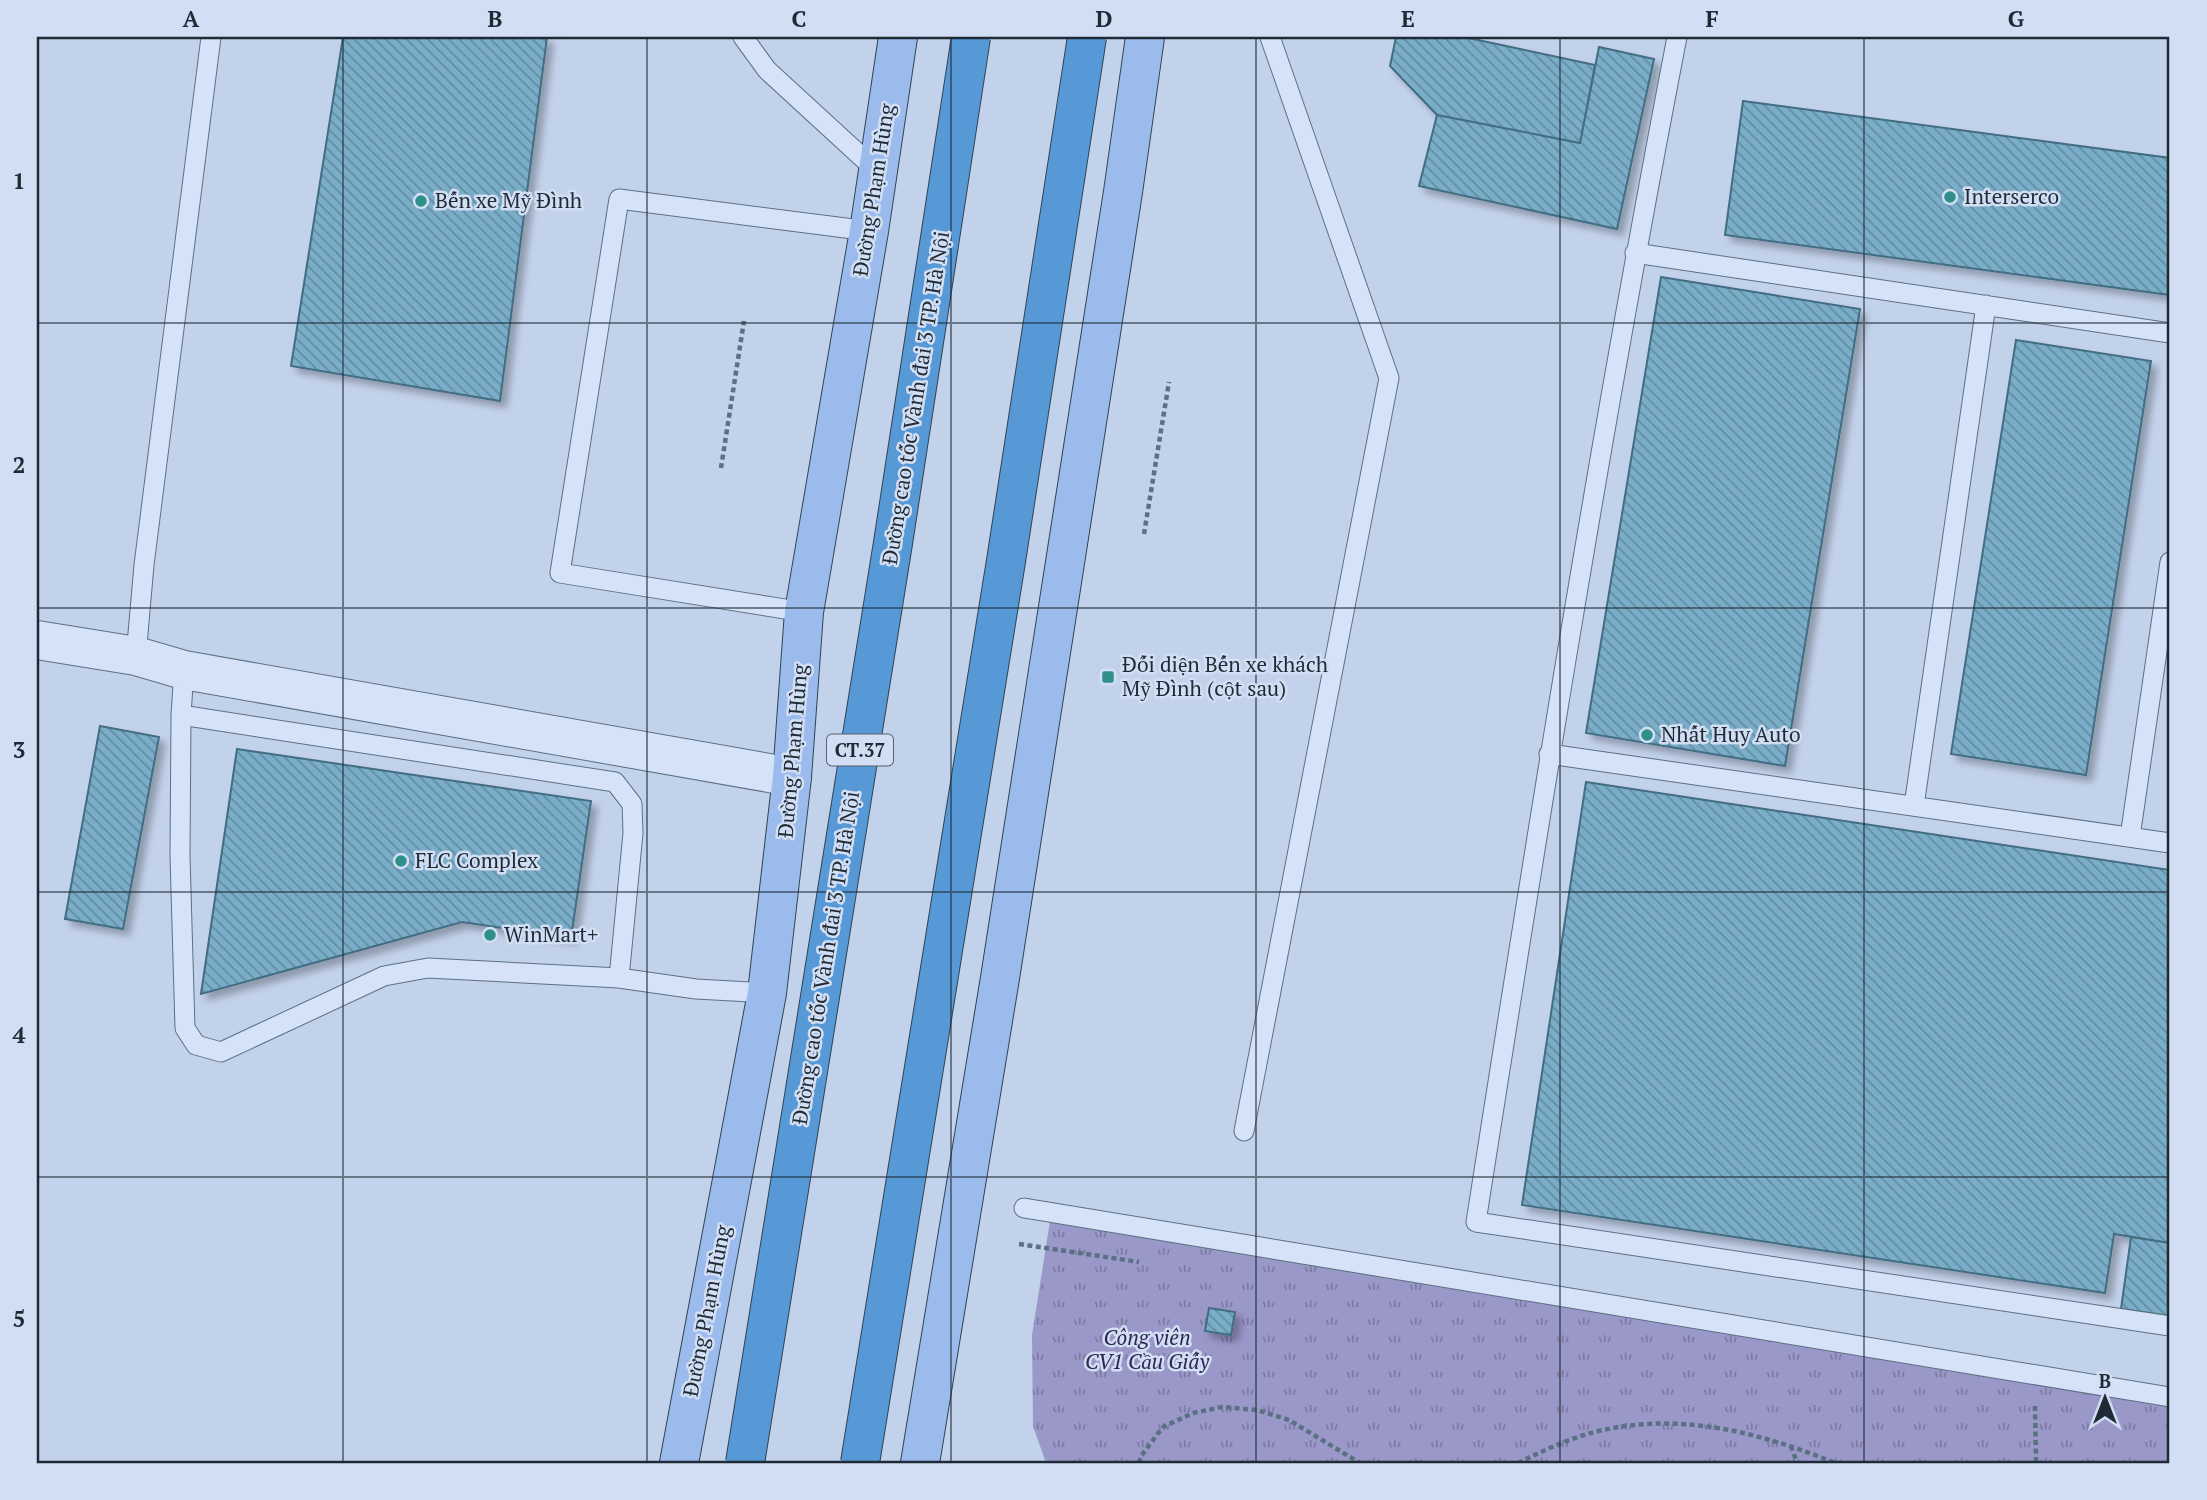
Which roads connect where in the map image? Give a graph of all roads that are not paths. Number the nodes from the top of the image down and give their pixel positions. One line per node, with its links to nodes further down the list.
1 (211, 37): 17 (lane)
2 (743, 37): 9 (lane)
3 (898, 37): 9 (main road, Đường Phạm Hùng)
4 (971, 37): 32 (highway, Đường cao tốc Vành đai 3 TP. Hà Nội / CT.37, bridge)
5 (1087, 37): 33 (highway, bridge)
6 (1145, 37): 34 (main road)
7 (1269, 37): 27 (lane)
8 (1677, 37): 11 (lane)
9 (877, 171): 10 (main road, Đường Phạm Hùng)
10 (869, 231): 15 (main road, Đường Phạm Hùng); 15 (lane)
11 (1635, 253): 12 (lane); 20 (lane)
12 (1986, 305): 13 (lane); 22 (lane)
13 (2170, 333)
14 (2170, 562): 23 (lane)
15 (804, 612): 21 (main road, Đường Phạm Hùng)
16 (37, 640): 17 (street)
17 (136, 656): 18 (street)
18 (184, 670): 19 (lane); 21 (street)
19 (181, 715): 25 (lane); 25 (lane)
20 (1549, 754): 22 (lane); 29 (lane)
21 (792, 777): 26 (main road, Đường Phạm Hùng)
22 (1914, 806): 23 (lane)
23 (2130, 837): 24 (lane)
24 (2170, 843)
25 (619, 978): 26 (lane)
26 (767, 993): 31 (main road, Đường Phạm Hùng)
27 (1244, 1131)
28 (1024, 1208): 30 (lane)
29 (2170, 1326)
30 (2170, 1397)
31 (679, 1463)
32 (745, 1463)
33 (860, 1463)
34 (920, 1463)

